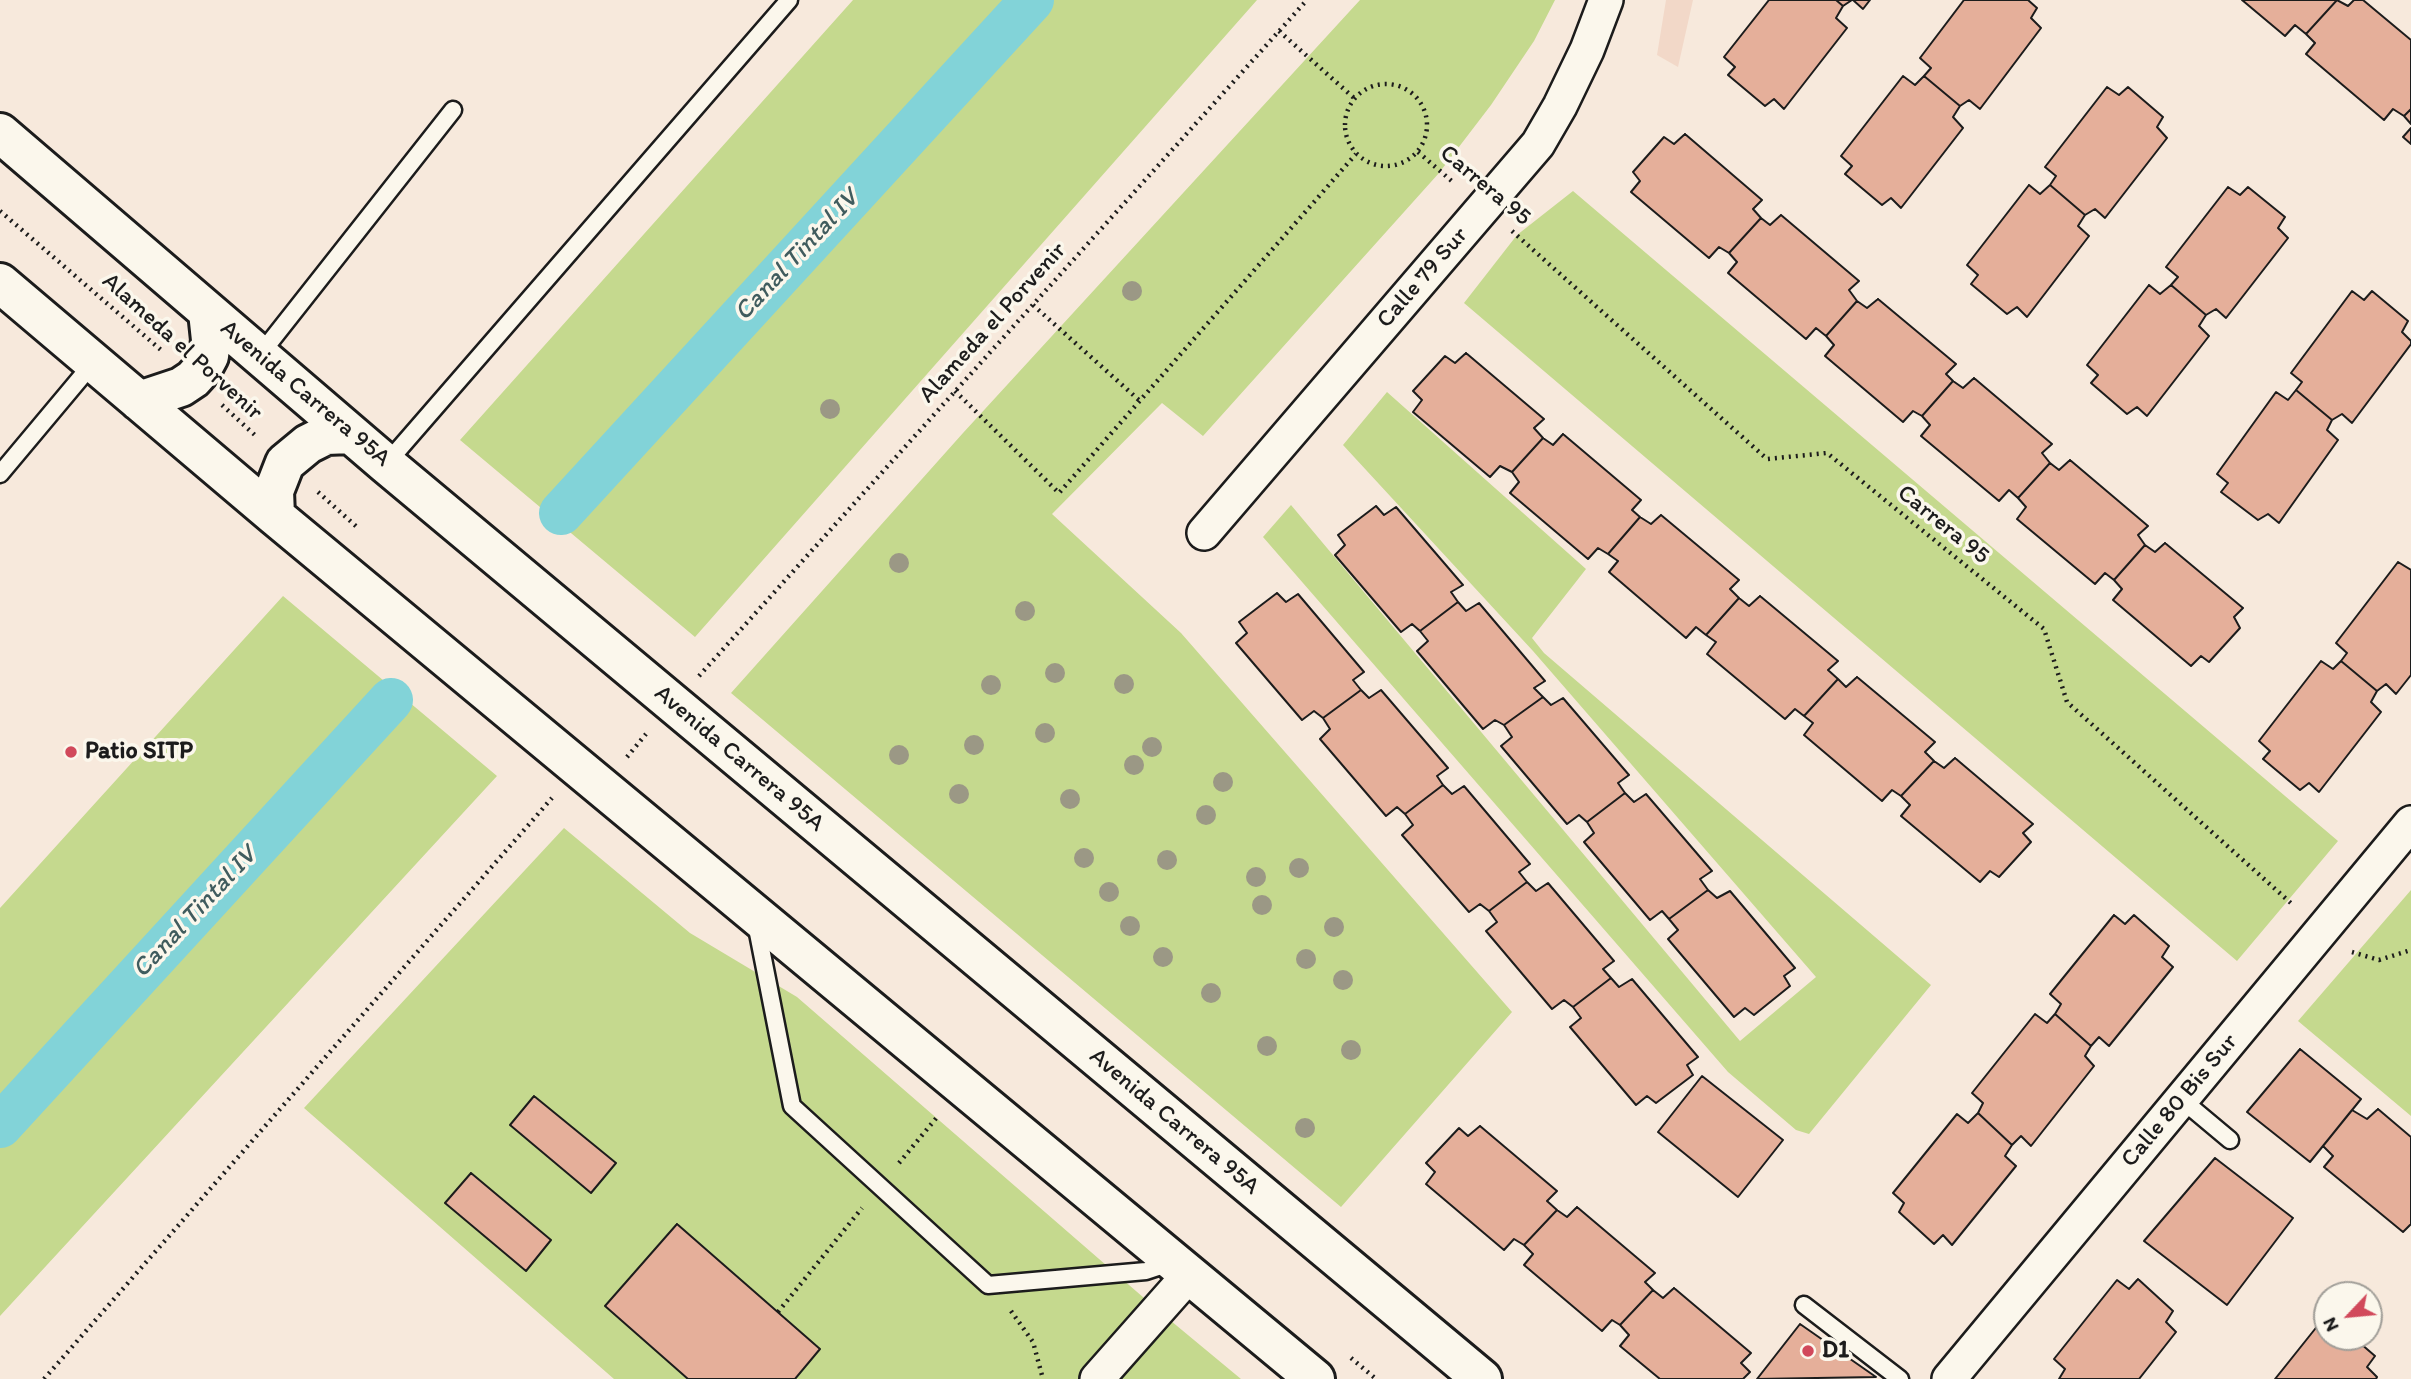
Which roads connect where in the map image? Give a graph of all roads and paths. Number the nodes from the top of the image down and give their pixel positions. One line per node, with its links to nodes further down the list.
1 (789, 0): 23 (lane)
2 (1307, 0): 4 (path, Alameda el Porvenir)
3 (1606, 0): 10 (street, Calle 79 Sur)
4 (1279, 31): 5 (path); 13 (path, Alameda el Porvenir)
5 (1354, 98): 8 (path); 9 (path)
6 (453, 110): 15 (lane)
7 (0, 133): 14 (main road, Avenida Carrera 95A)
8 (1418, 152): 9 (path); 10 (path, Carrera 95)
9 (1356, 154): 20 (path)
10 (1483, 208): 27 (street, Calle 79 Sur); 32 (path, Carrera 95)
11 (0, 211): 17 (path, Alameda el Porvenir)
12 (0, 283): 16 (main road)
13 (1033, 305): 18 (path, Alameda el Porvenir); 20 (path)
14 (208, 312): 15 (main road, Avenida Carrera 95A); 17 (main road)
15 (259, 356): 21 (main road, Avenida Carrera 95A)
16 (93, 363): 19 (main road); 24 (lane)
17 (193, 379): 19 (main road); 22 (path, Alameda el Porvenir)
18 (955, 391): 20 (path); 28 (path, Alameda el Porvenir)
19 (139, 401): 26 (main road)
20 (1140, 401)
21 (351, 434): 22 (main road); 23 (main road, Avenida Carrera 95A)
22 (285, 463): 25 (path, Alameda el Porvenir); 26 (main road)
23 (386, 464): 43 (main road, Avenida Carrera 95A)
24 (1, 470)
25 (338, 511)
26 (275, 516): 29 (main road)
27 (1204, 533)
28 (704, 670)
29 (579, 768): 31 (main road); 39 (path)
30 (2411, 823): 32 (street, Calle 80 Bis Sur)
31 (754, 913): 36 (main road); 37 (lane)
32 (2322, 930): 33 (path, Carrera 95); 34 (street, Calle 80 Bis Sur)
33 (2411, 950)
34 (2181, 1099): 35 (lane); 45 (street, Calle 80 Bis Sur)
35 (2230, 1140)
36 (1181, 1268): 37 (lane); 41 (street); 42 (main road)
37 (988, 1285): 40 (path)
38 (1804, 1305): 44 (lane)
39 (44, 1379)
40 (1043, 1379)
41 (1097, 1379)
42 (1315, 1379)
43 (1482, 1379)
44 (1900, 1379)
45 (1949, 1379)

